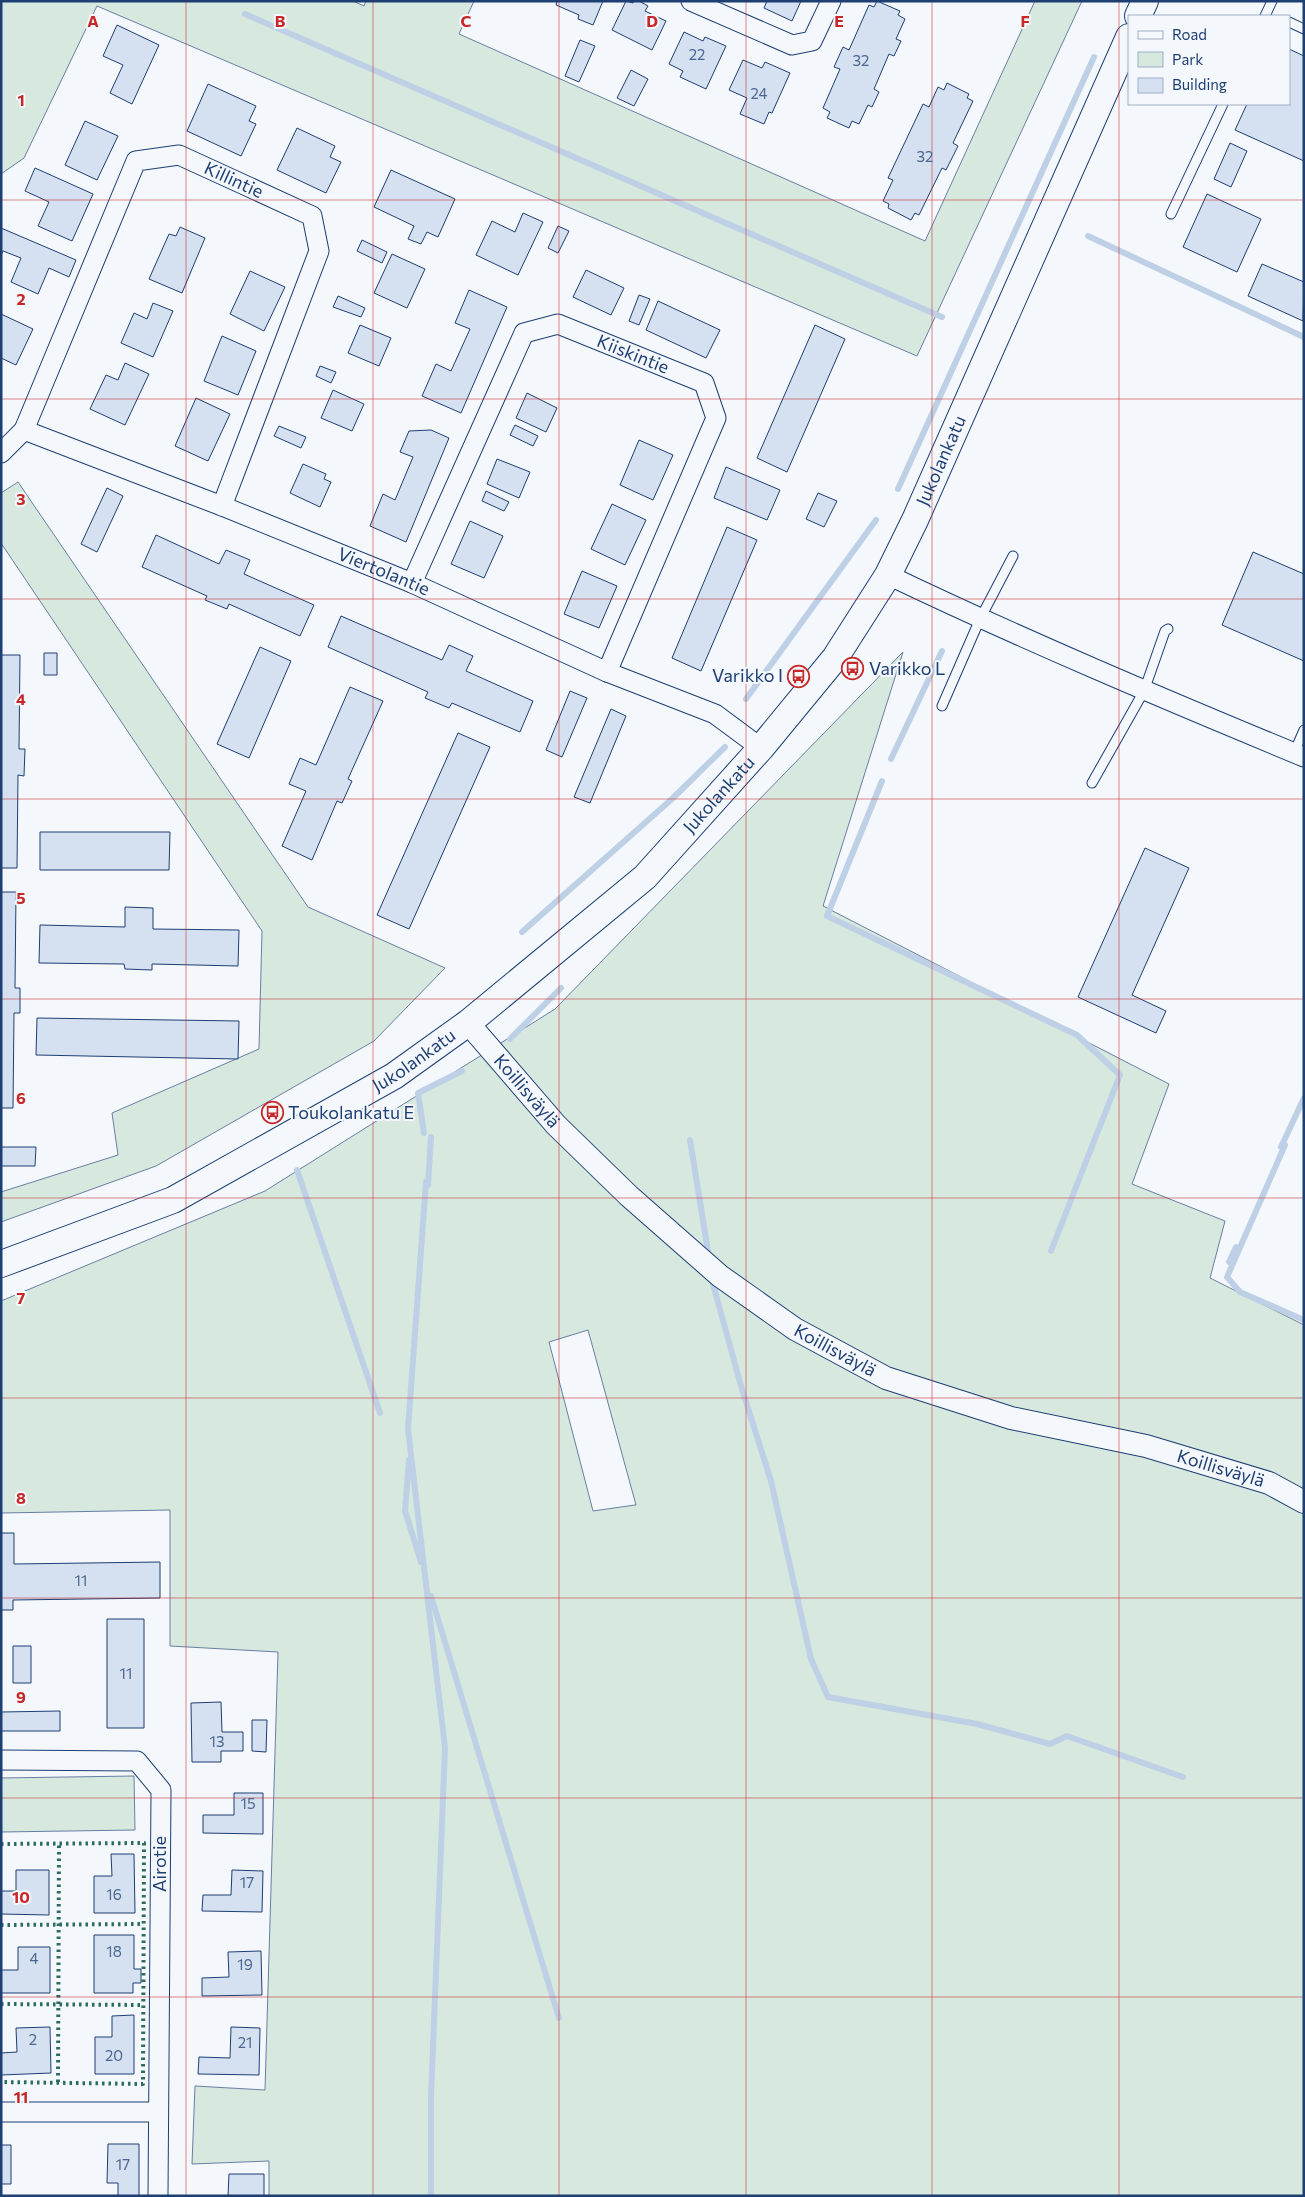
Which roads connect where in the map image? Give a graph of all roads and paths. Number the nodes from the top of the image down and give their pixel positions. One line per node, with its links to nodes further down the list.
1 (691, 1): 2 (street)
2 (831, 1)
3 (1145, 1): 6 (main road)
4 (1272, 1): 5 (lane)
5 (1266, 14)
6 (1138, 15)
7 (1290, 22): 8 (lane)
8 (1304, 29)
9 (1128, 39): 16 (main road, Jukolankatu)
10 (1223, 105): 11 (lane)
11 (1171, 214)
12 (24, 430): 13 (street); 14 (street, Viertolantie); 14 (street, Killintie)
13 (1, 453)
14 (222, 506): 17 (street, Viertolantie)
15 (1013, 556): 18 (lane)
16 (888, 574): 18 (street); 24 (main road, Jukolankatu)
17 (412, 583): 20 (street, Viertolantie); 20 (street, Kiiskintie)
18 (980, 619): 21 (street); 22 (lane)
19 (1168, 629): 21 (lane)
20 (607, 672): 24 (street, Viertolantie)
21 (1144, 691): 25 (street); 26 (lane)
22 (942, 706)
23 (1304, 730): 25 (lane)
24 (761, 748): 27 (main road, Jukolankatu)
25 (1299, 755)
26 (1092, 783)
27 (468, 1023): 28 (main road, Jukolankatu); 29 (street, Koillisväylä)
28 (1, 1264)
29 (1304, 1502)
30 (1, 1760): 32 (street, Airotie)
31 (1, 2112): 32 (street)
32 (158, 2112): 33 (street, Airotie)
33 (158, 2196)

